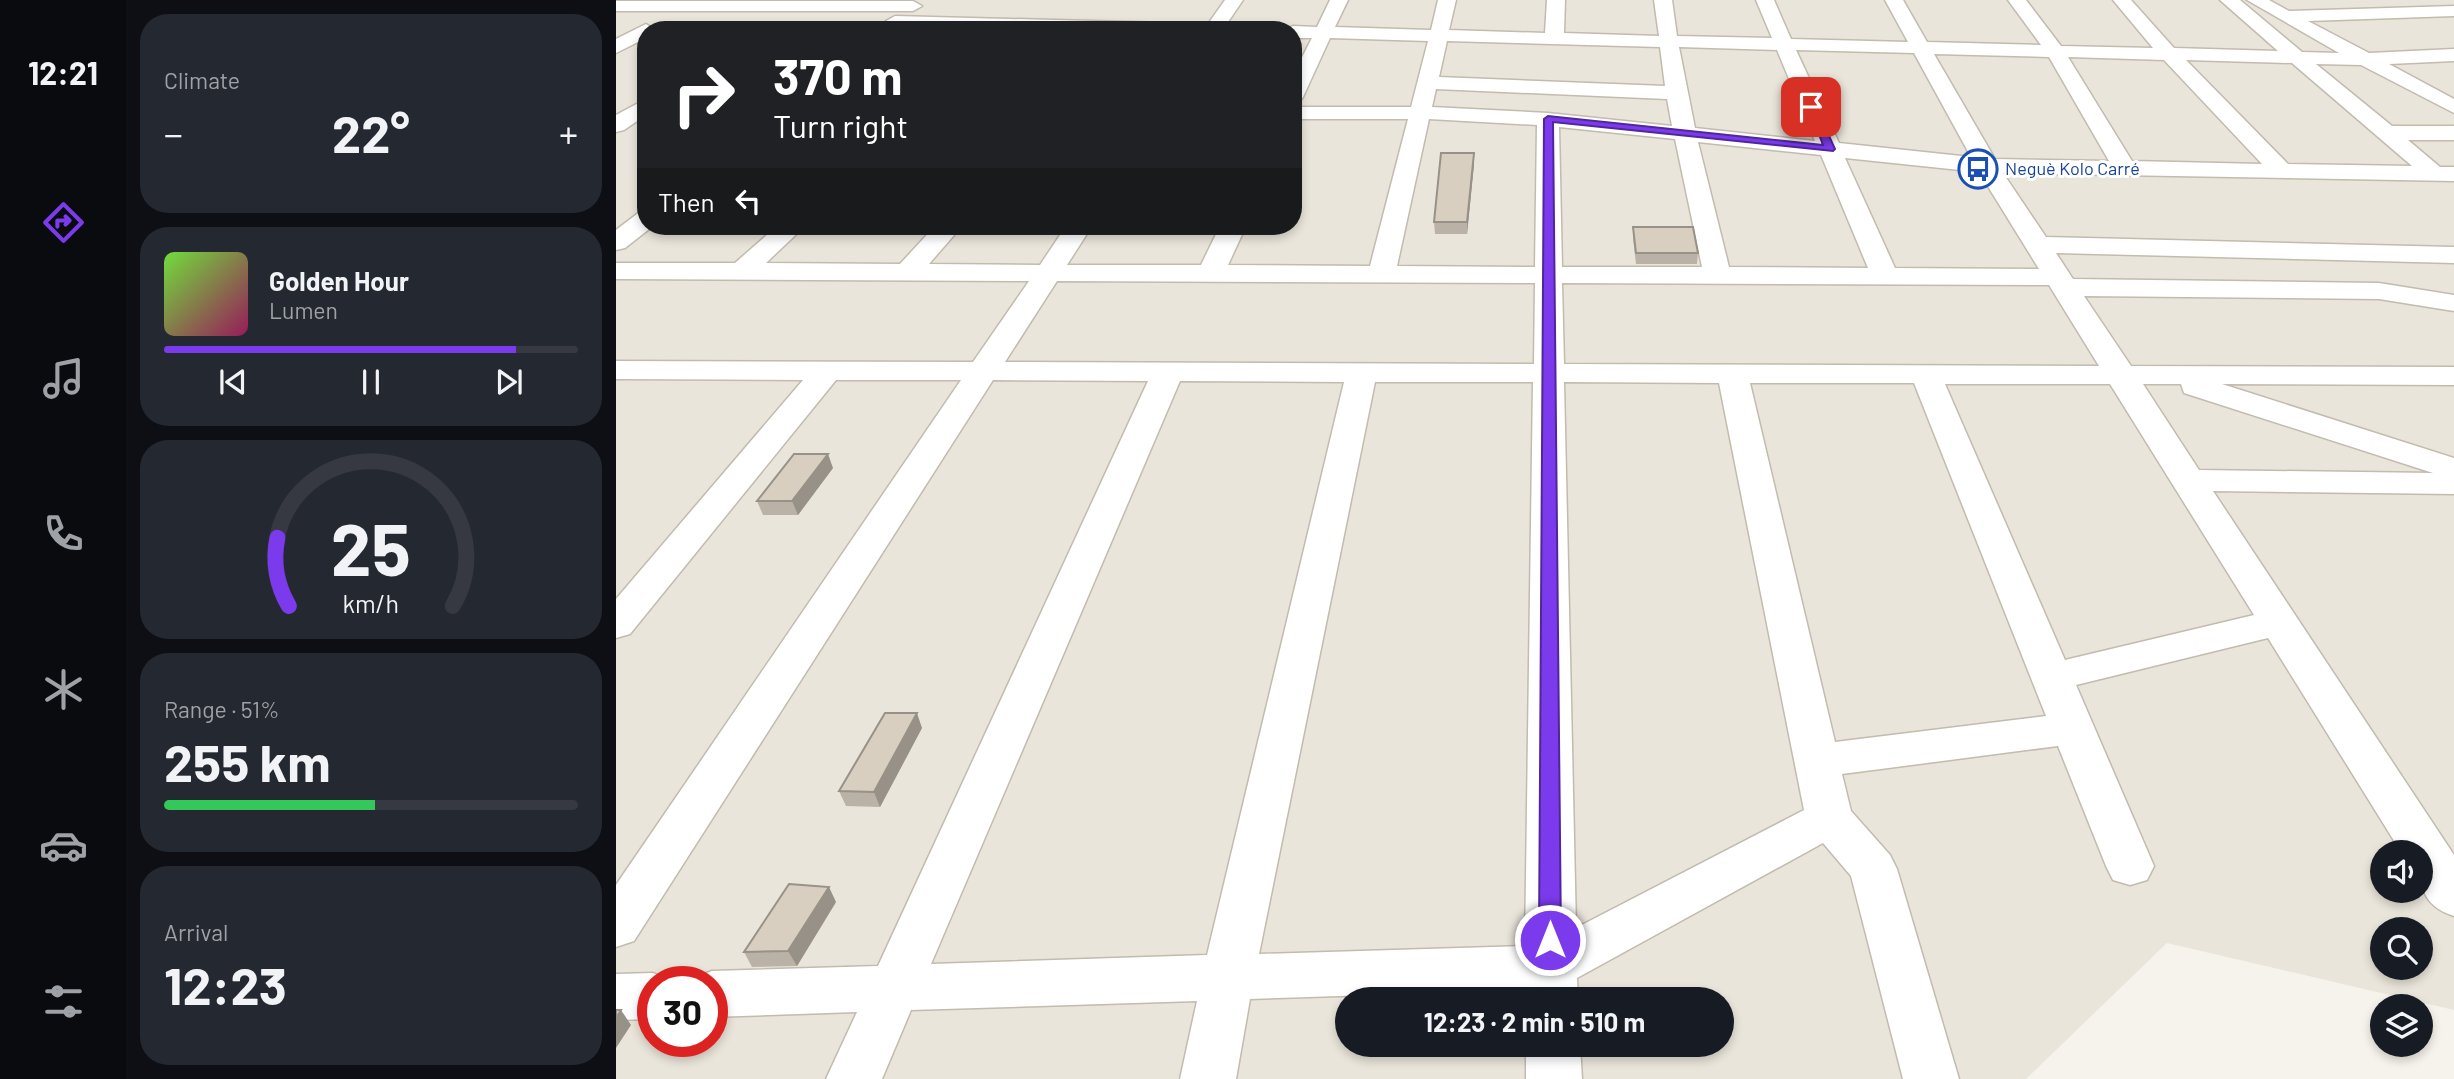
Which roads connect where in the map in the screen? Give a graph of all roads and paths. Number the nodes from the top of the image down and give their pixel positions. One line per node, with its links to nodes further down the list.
1 (1234, 0): 25 (street)
2 (1339, 0): 27 (street)
3 (1447, 0): 29 (street)
4 (1556, 0): 30 (street)
5 (1663, 0): 31 (street)
6 (1765, 0): 32 (street)
7 (1894, 0): 34 (street)
8 (2017, 0): 35 (street)
9 (2122, 0): 36 (street)
10 (2229, 0): 38 (street)
11 (2256, 0): 19 (street)
12 (801, 3): 13 (street); 15 (street); 21 (street)
13 (918, 3): 22 (street)
14 (616, 6): 15 (street)
15 (688, 6): 20 (street)
16 (1032, 8): 23 (street)
17 (1139, 9): 24 (street)
18 (2454, 11): 19 (street)
19 (2286, 16): 39 (street)
20 (662, 21)
21 (774, 21)
22 (895, 21)
23 (1018, 21)
24 (1128, 21)
25 (1219, 21)
26 (1302, 32): 27 (street)
27 (1324, 32): 29 (street); 40 (street)
28 (637, 35): 33 (street)
29 (1439, 35): 30 (street); 41 (street)
30 (1554, 38): 31 (street)
31 (1670, 41): 32 (street); 42 (street)
32 (1784, 44): 34 (street); 50 (street)
33 (616, 47)
34 (1920, 47): 35 (street); 51 (street)
35 (2055, 51): 36 (street); 52 (street)
36 (2169, 54): 38 (street); 53 (street)
37 (2454, 55): 39 (street)
38 (2297, 57): 39 (street); 47 (street)
39 (2365, 59): 43 (street)
40 (1302, 78)
41 (1427, 83): 42 (street); 45 (street)
42 (1676, 93): 49 (street)
43 (2454, 107)
44 (1302, 113): 45 (street)
45 (1420, 114): 46 (street); 68 (street)
46 (1548, 119): 49 (street); 69 (street)
47 (2387, 133): 48 (street); 54 (street)
48 (2454, 133)
49 (1685, 134): 50 (street); 70 (street)
50 (1830, 149): 51 (street); 71 (street)
51 (1987, 166): 52 (street); 61 (street)
52 (2125, 169): 53 (street)
53 (2283, 172): 54 (street)
54 (2445, 174)
55 (637, 226): 60 (street)
56 (782, 235): 64 (street)
57 (941, 235): 65 (street)
58 (1073, 235): 66 (street)
59 (1229, 235): 67 (street)
60 (616, 242)
61 (2038, 245): 62 (street); 72 (street)
62 (2454, 254)
63 (616, 271): 64 (street)
64 (742, 271): 65 (street)
65 (908, 272): 66 (street)
66 (1048, 273): 67 (street); 76 (street)
67 (1211, 273): 68 (street)
68 (1382, 274): 69 (street)
69 (1549, 275): 70 (street); 79 (street)
70 (1717, 275): 71 (street)
71 (1885, 276): 72 (street)
72 (2061, 282): 73 (street); 83 (street)
73 (2454, 303)
74 (628, 370): 75 (street); 86 (street)
75 (827, 371): 76 (street); 91 (street)
76 (982, 372): 77 (street); 98 (street)
77 (1168, 372): 78 (street); 101 (street)
78 (1361, 373): 79 (street); 99 (street)
79 (1549, 374): 80 (street); 100 (street)
80 (1733, 374): 81 (street); 94 (street)
81 (1926, 375): 83 (street); 92 (street)
82 (2343, 375): 84 (street); 85 (street); 87 (street)
83 (2121, 376): 84 (street); 89 (street)
84 (2161, 376): 88 (street)
85 (2454, 376)
86 (616, 393)
87 (2454, 403)
88 (2451, 475): 89 (street)
89 (2188, 480): 90 (street)
90 (2279, 622): 92 (street); 97 (street)
91 (616, 625)
92 (2052, 677): 93 (street)
93 (2073, 728): 94 (street); 96 (street)
94 (1817, 761): 95 (street)
95 (1829, 818): 100 (street); 109 (street)
96 (2130, 866)
97 (2454, 896)
98 (616, 926)
99 (1228, 978): 100 (street); 101 (street); 107 (street)
100 (1551, 983)
101 (894, 988): 102 (street); 106 (street)
102 (728, 993)
103 (637, 996): 104 (street)
104 (616, 997)
105 (1553, 1057): 108 (street)
106 (854, 1079)
107 (1208, 1079)
108 (1554, 1079)
109 (1931, 1079)

